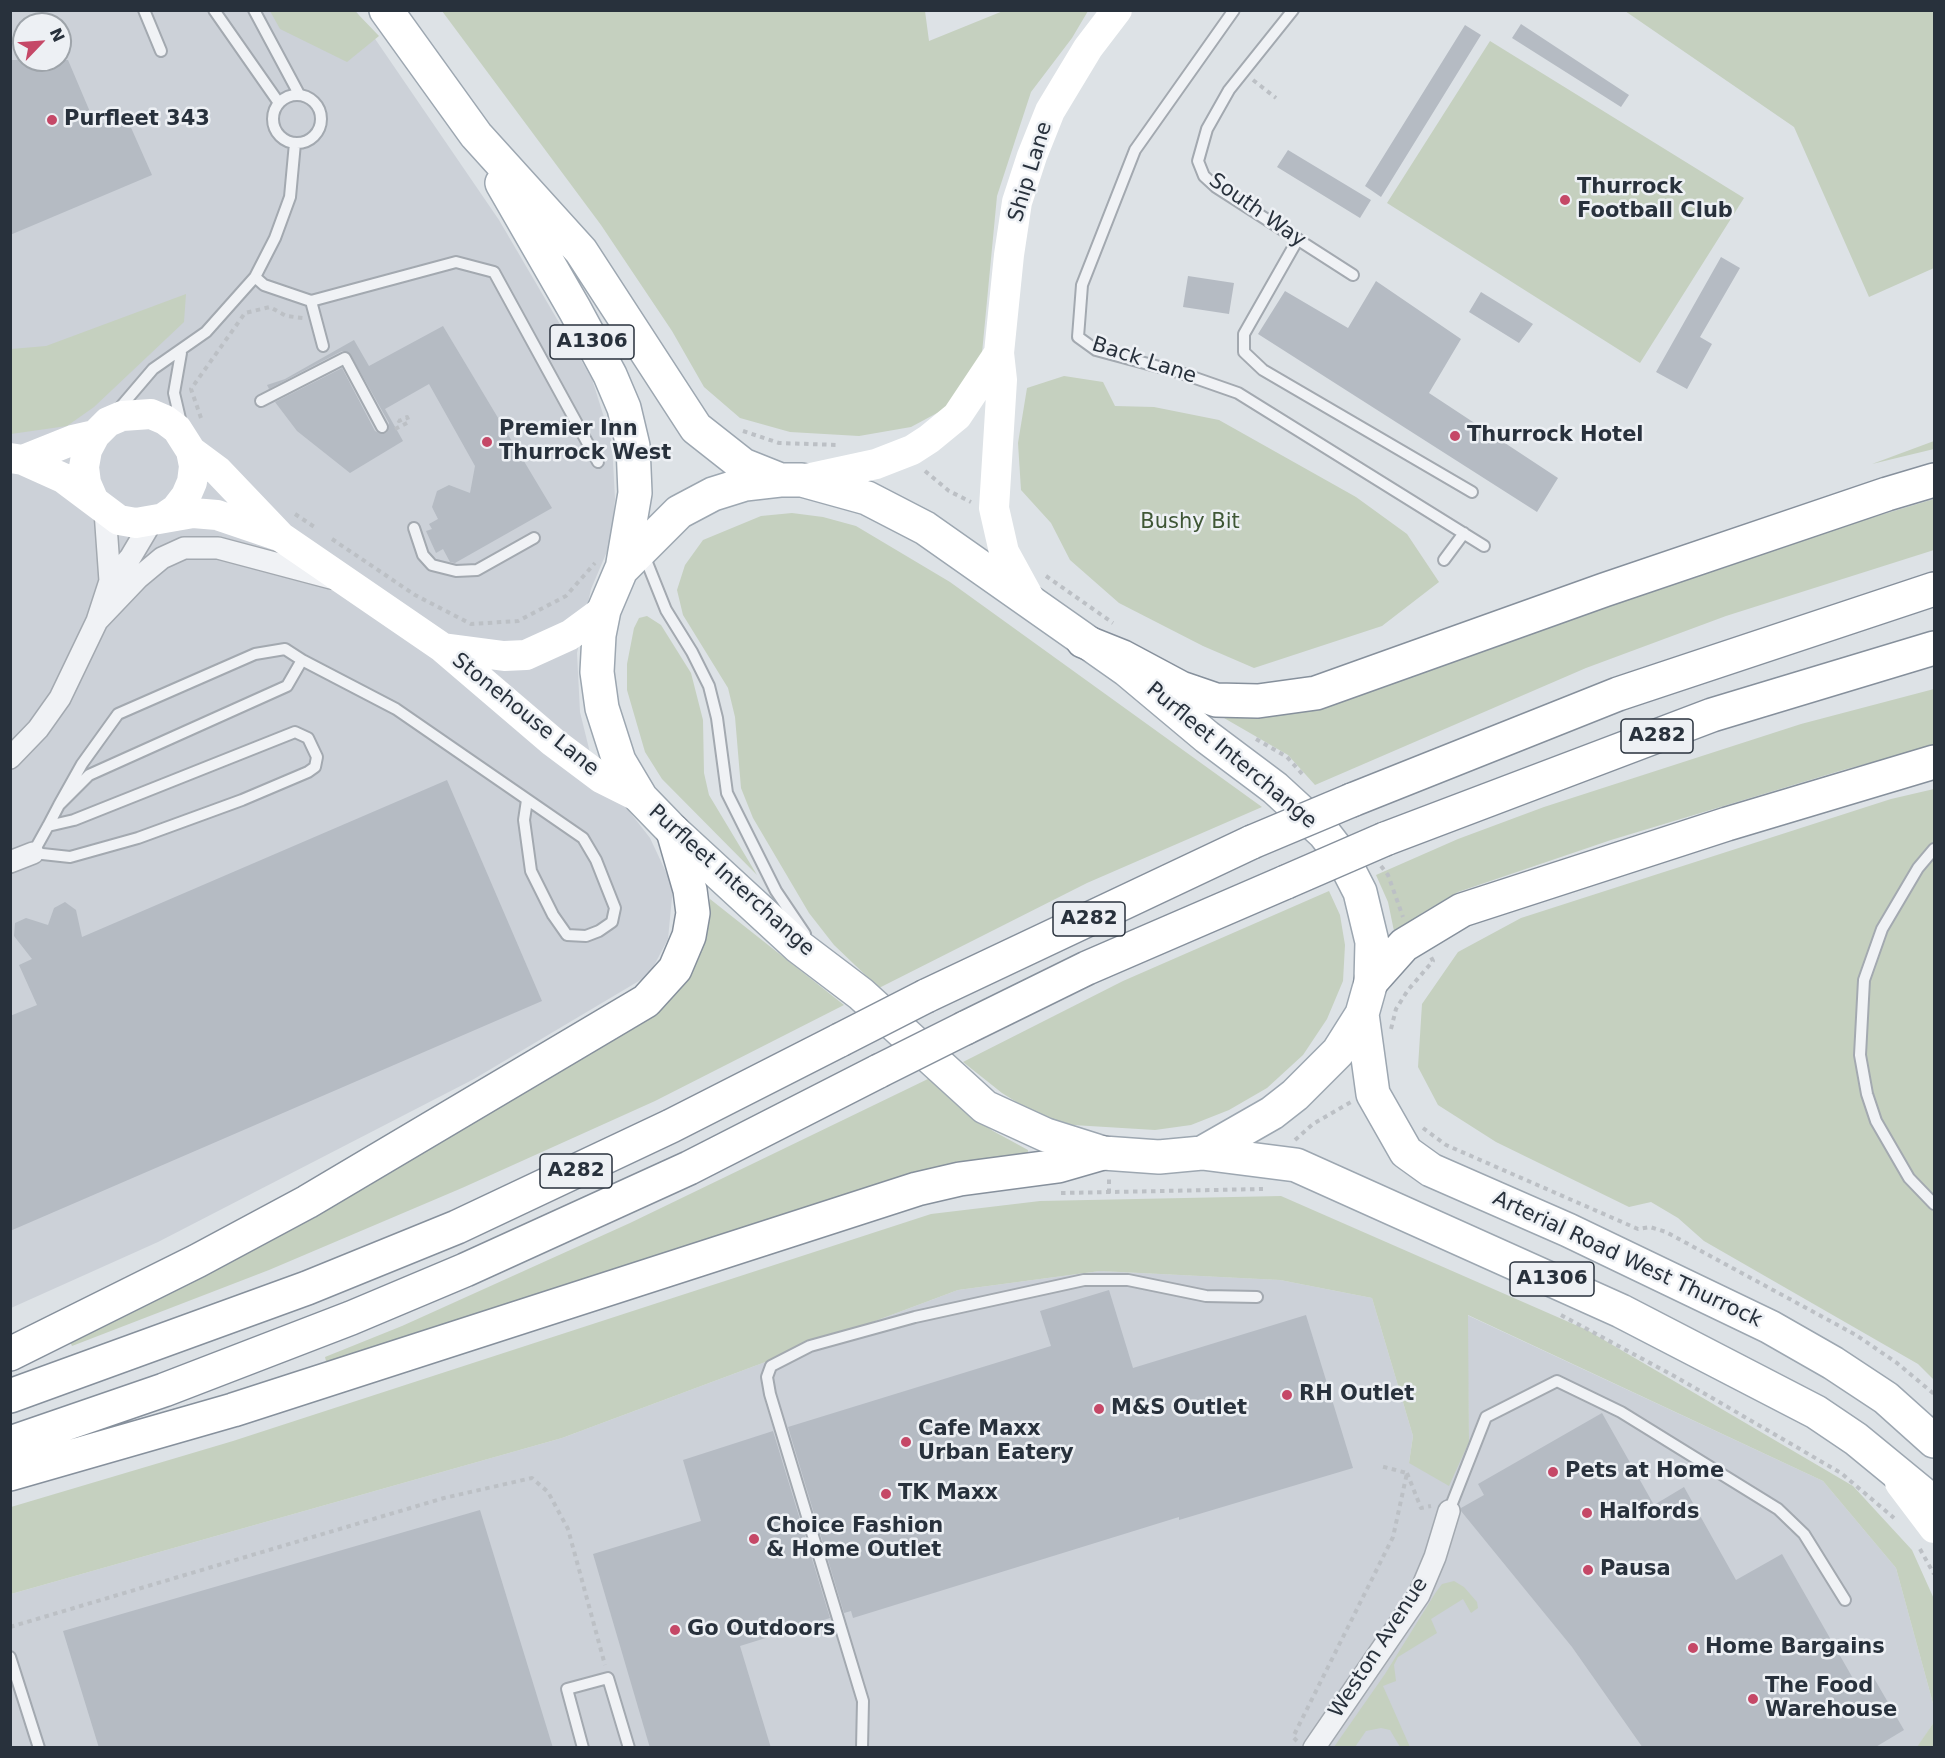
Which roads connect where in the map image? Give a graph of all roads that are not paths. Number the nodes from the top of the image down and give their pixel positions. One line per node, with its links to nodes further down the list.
1 (144, 10): 8 (lane)
2 (214, 10): 10 (lane)
3 (254, 10): 9 (lane)
4 (386, 10): 11 (main road, A1306)
5 (1117, 10): 19 (street, Ship Lane)
6 (1234, 10): 33 (lane, Back Lane)
7 (1293, 10): 13 (lane, South Way)
8 (161, 51)
9 (299, 94): 10 (lane); 12 (lane)
10 (279, 103): 12 (lane)
11 (476, 135): 26 (main road, A1306); 36 (main road, A1306)
12 (295, 143): 15 (lane)
13 (1298, 239): 14 (lane, South Way); 28 (lane)
14 (1353, 274)
15 (255, 277): 16 (lane); 18 (lane)
16 (311, 301): 17 (lane); 25 (lane)
17 (323, 346)
18 (180, 353): 22 (lane); 23 (lane)
19 (999, 353): 26 (street, Ship Lane); 41 (street, Ship Lane)
20 (261, 401): 21 (lane)
21 (382, 427)
22 (101, 429): 23 (street, Stonehouse Lane); 24 (street, Stonehouse Lane); 29 (street)
23 (194, 439): 30 (street); 31 (street, Stonehouse Lane)
24 (17, 459): 29 (street, Stonehouse Lane)
25 (598, 462)
26 (791, 480): 36 (main road, Purfleet Interchange); 41 (main road, Purfleet Interchange)
27 (1935, 480): 44 (main road)
28 (1472, 492)
29 (99, 505): 30 (street, Stonehouse Lane); 38 (street)
30 (158, 520): 31 (street, Stonehouse Lane); 38 (street)
31 (285, 523): 39 (street, Stonehouse Lane)
32 (414, 528): 34 (lane)
33 (1464, 534): 35 (lane, Back Lane); 37 (lane)
34 (534, 538)
35 (1485, 546)
36 (620, 560): 42 (main road, Purfleet Interchange); 58 (lane)
37 (1444, 560)
38 (110, 581): 43 (street)
39 (343, 581): 43 (street); 45 (street, Stonehouse Lane)
40 (1928, 593): 66 (main road, A282, bridge)
41 (1033, 605): 44 (main road, Purfleet Interchange)
42 (604, 610): 45 (street, Stonehouse Lane); 50 (main road, Purfleet Interchange)
43 (97, 621): 48 (street)
44 (1083, 641): 59 (main road, Purfleet Interchange)
45 (442, 648): 50 (street, Stonehouse Lane)
46 (1935, 648): 68 (main road, A282, bridge)
47 (302, 660): 51 (lane); 52 (lane); 52 (lane)
48 (10, 758)
49 (1935, 762): 59 (main road)
50 (640, 798): 54 (main road, Purfleet Interchange)
51 (527, 800): 51 (lane)
52 (59, 805): 53 (lane)
53 (48, 826): 56 (lane); 56 (lane)
54 (673, 831): 58 (main road, Purfleet Interchange); 65 (main road)
55 (1935, 849): 63 (lane)
56 (33, 853): 57 (street)
57 (10, 862)
58 (827, 966): 61 (main road, Purfleet Interchange)
59 (1371, 982): 60 (main road, Purfleet Interchange)
60 (1362, 1014): 62 (main road, Purfleet Interchange); 67 (main road, Arterial Road West Thurrock / A1306)
61 (1102, 1153): 62 (main road, Purfleet Interchange); 70 (main road)
62 (1202, 1153): 69 (main road, A1306)
63 (1935, 1204)
64 (1257, 1297): 80 (lane)
65 (10, 1354)
66 (10, 1396)
67 (1935, 1441)
68 (10, 1443)
69 (1881, 1459): 71 (main road, A1306); 73 (street)
70 (10, 1474)
71 (1935, 1503)
72 (1449, 1511): 74 (lane); 76 (street, Weston Avenue)
73 (1926, 1538)
74 (1845, 1600)
75 (10, 1657): 77 (lane)
76 (1307, 1745)
77 (39, 1748)
78 (583, 1748): 79 (lane)
79 (629, 1748)
80 (862, 1748)

